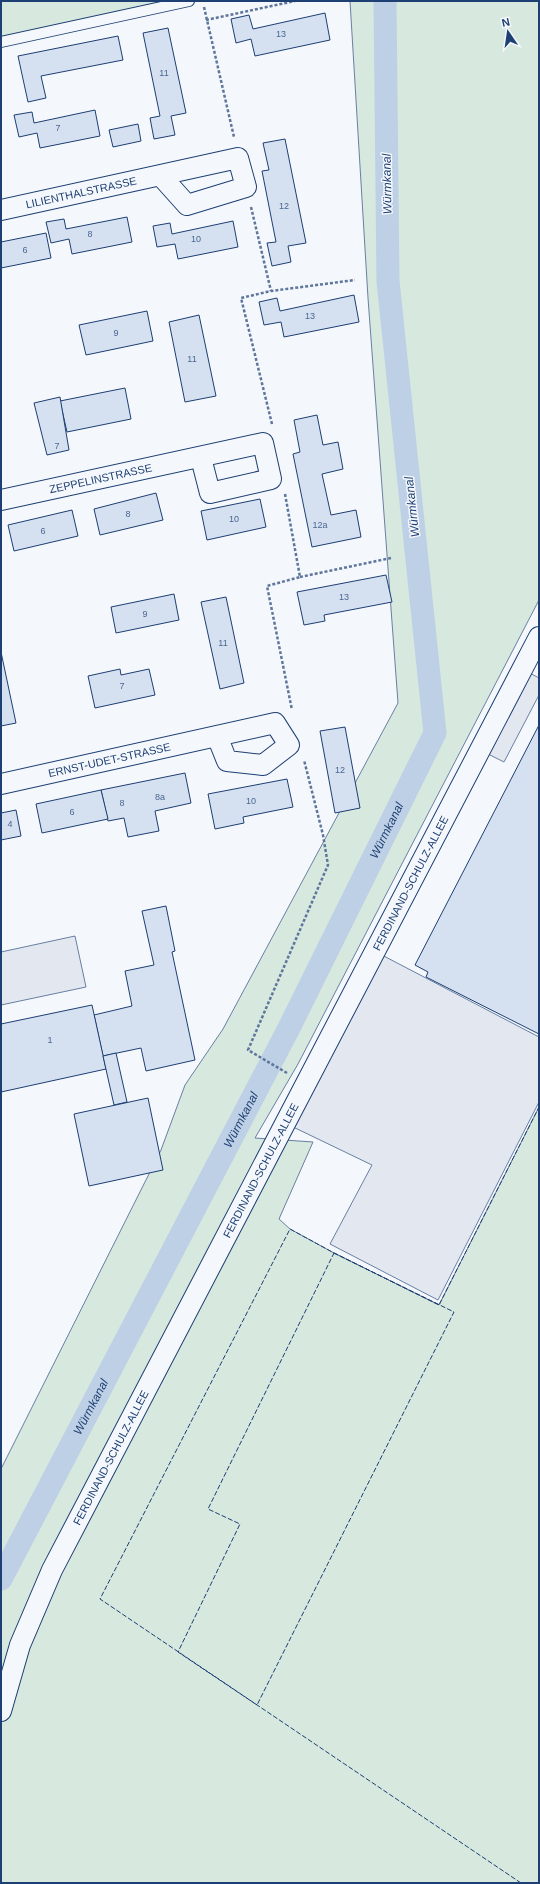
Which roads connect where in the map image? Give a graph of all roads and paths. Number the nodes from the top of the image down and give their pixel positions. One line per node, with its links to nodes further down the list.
1 (189, 1): 5 (lane)
2 (203, 1): 4 (path)
3 (295, 1): 4 (path)
4 (206, 20): 6 (path)
5 (1, 42)
6 (238, 158): 7 (street, LILIENTHALSTRASSE); 8 (street)
7 (161, 176): 8 (street); 9 (street, LILIENTHALSTRASSE)
8 (246, 187): 11 (path)
9 (1, 210)
10 (355, 280): 11 (path)
11 (271, 291): 12 (path)
12 (272, 426)
13 (201, 458): 15 (street, ZEPPELINSTRASSE)
14 (284, 486): 17 (path)
15 (1, 500)
16 (391, 558): 17 (path)
17 (300, 577): 19 (path)
18 (539, 637): 23 (street, FERDINAND-SCHULZ-ALLEE)
19 (294, 717)
20 (217, 736): 22 (street, ERNST-UDET-STRASSE)
21 (303, 754): 23 (path)
22 (1, 784)
23 (305, 1084): 24 (street, FERDINAND-SCHULZ-ALLEE)
24 (1, 1711)

